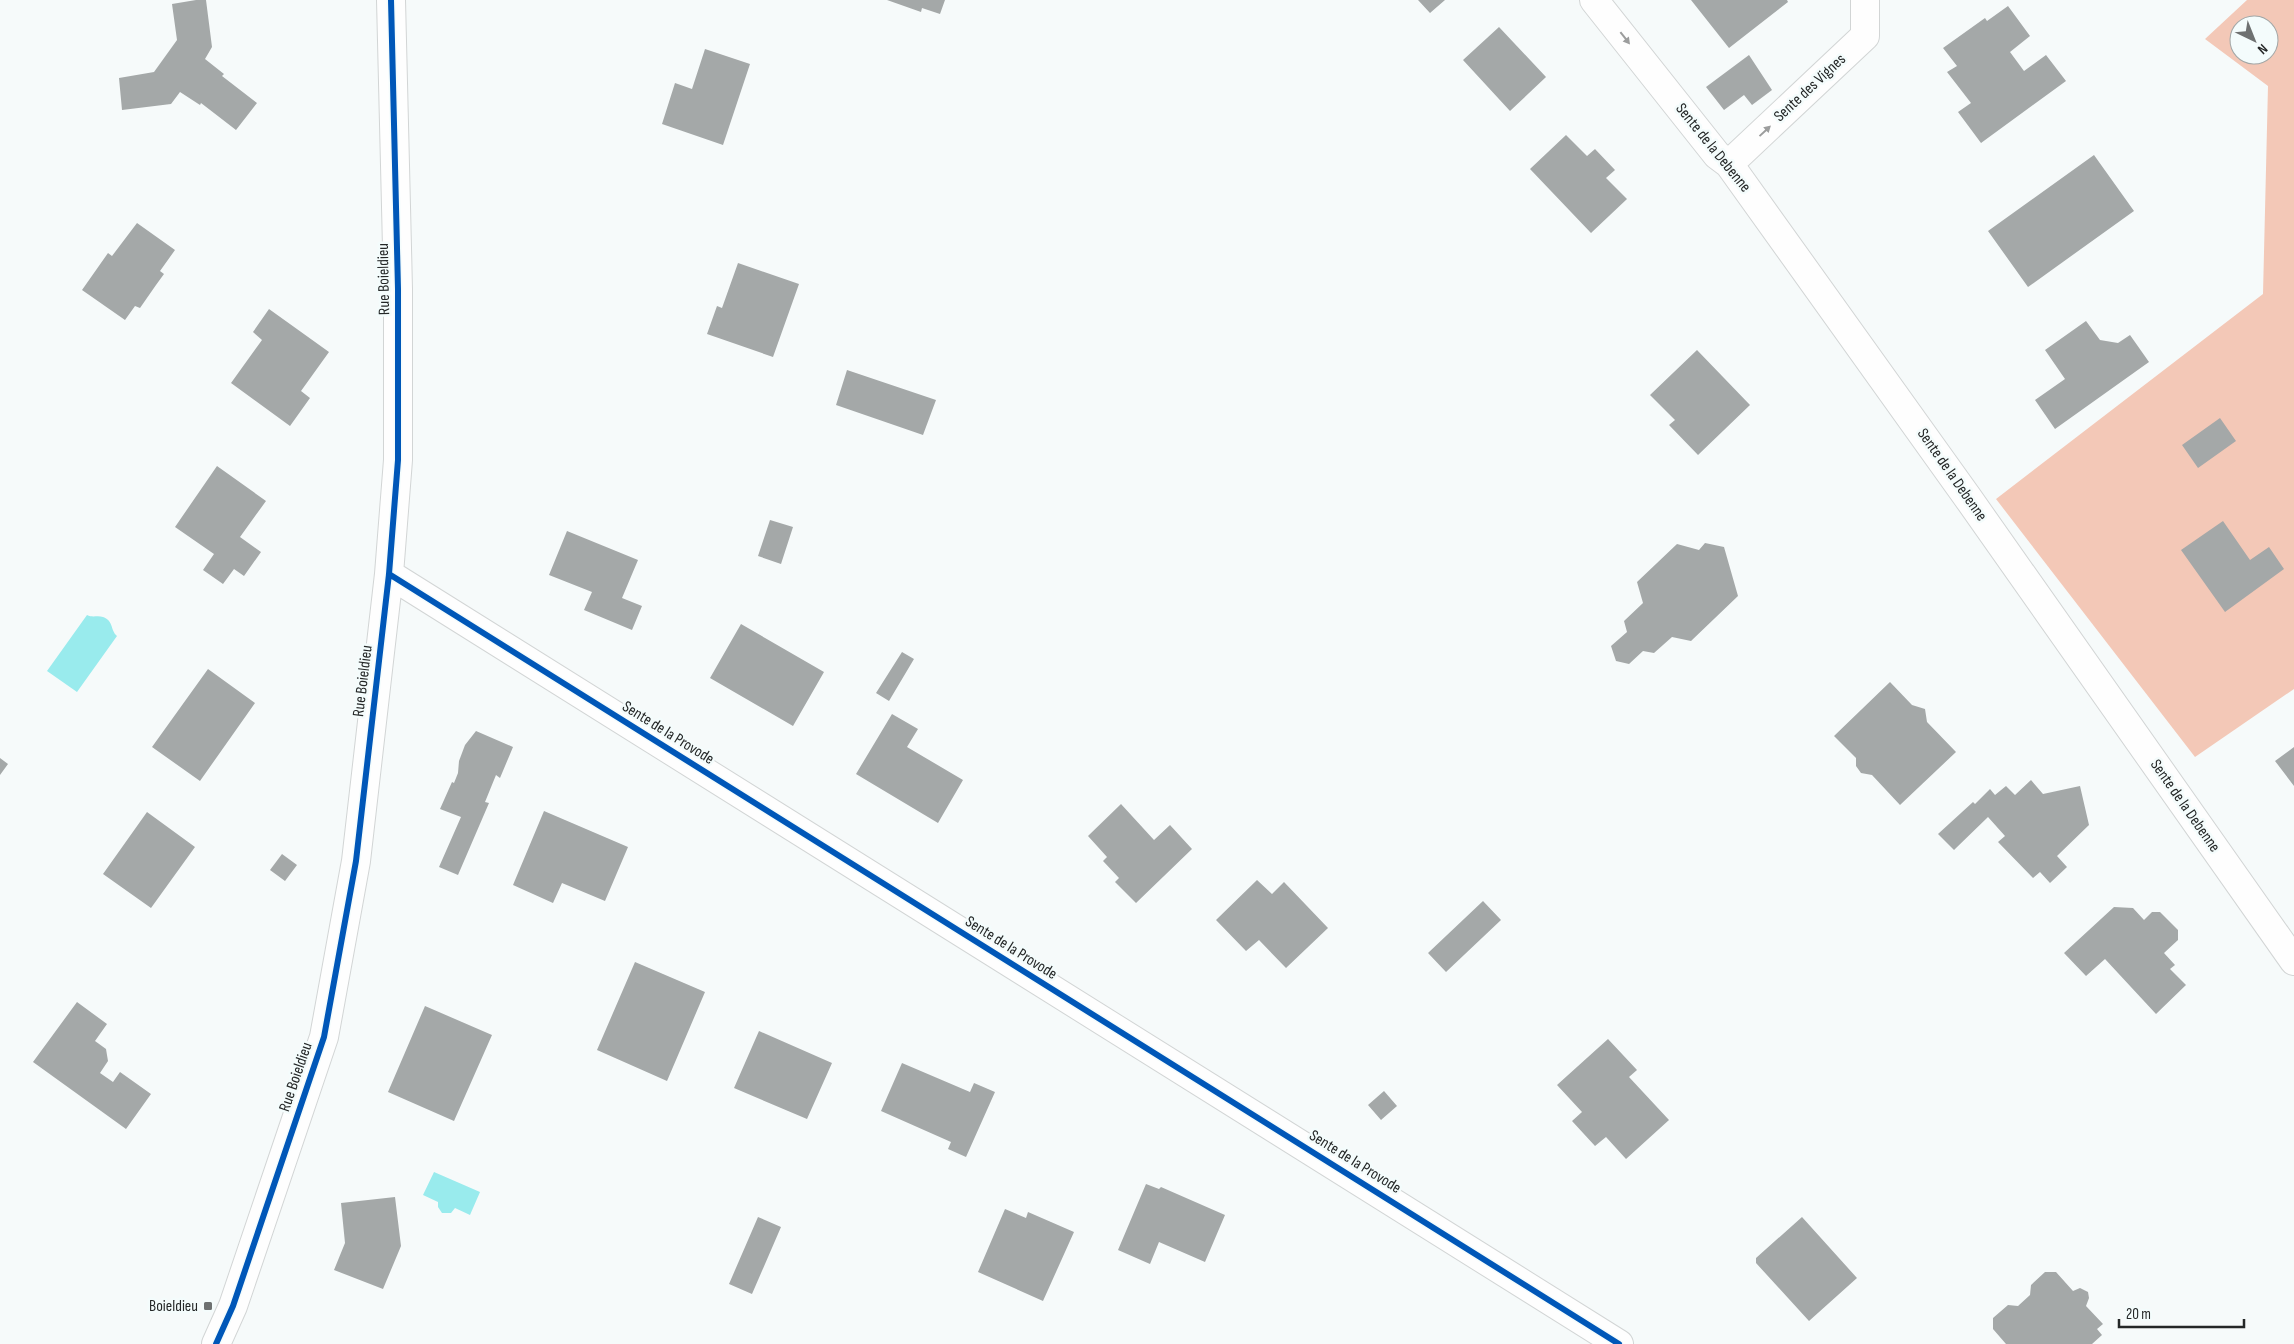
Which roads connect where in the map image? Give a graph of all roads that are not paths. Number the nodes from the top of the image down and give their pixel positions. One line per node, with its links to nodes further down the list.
1 (392, 0): 5 (street, Rue Boieldieu)
2 (1594, 0): 4 (street, Sente de la Debenne, one-way to 4)
3 (1865, 0): 4 (street, Sente des Vignes, one-way to 3)
4 (1729, 164): 6 (street, Sente de la Debenne)
5 (389, 574): 7 (street, Rue Boieldieu); 8 (street, Sente de la Provode)
6 (2294, 961)
7 (216, 1344)
8 (1619, 1344)

